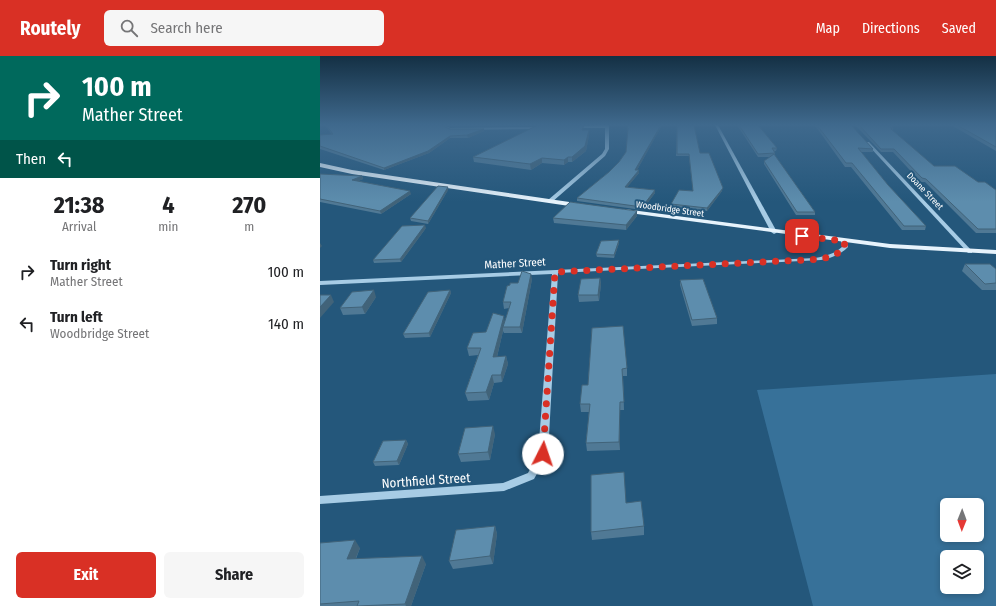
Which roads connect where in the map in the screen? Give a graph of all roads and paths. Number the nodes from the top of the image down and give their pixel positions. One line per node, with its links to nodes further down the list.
1 (606, 151): 5 (street)
2 (730, 151): 8 (street)
3 (875, 151): 10 (street, Doane Street)
4 (320, 165): 5 (main road)
5 (550, 201): 6 (main road)
6 (588, 206)
7 (618, 210): 8 (main road, Woodbridge Street)
8 (774, 232): 9 (main road, Woodbridge Street)
9 (844, 241): 10 (main road, Woodbridge Street); 12 (street, Mather Street)
10 (970, 252): 11 (main road, Woodbridge Street)
11 (996, 252)
12 (555, 272): 13 (street, Mather Street); 14 (street, Northfield Street)
13 (320, 283)
14 (320, 500)

